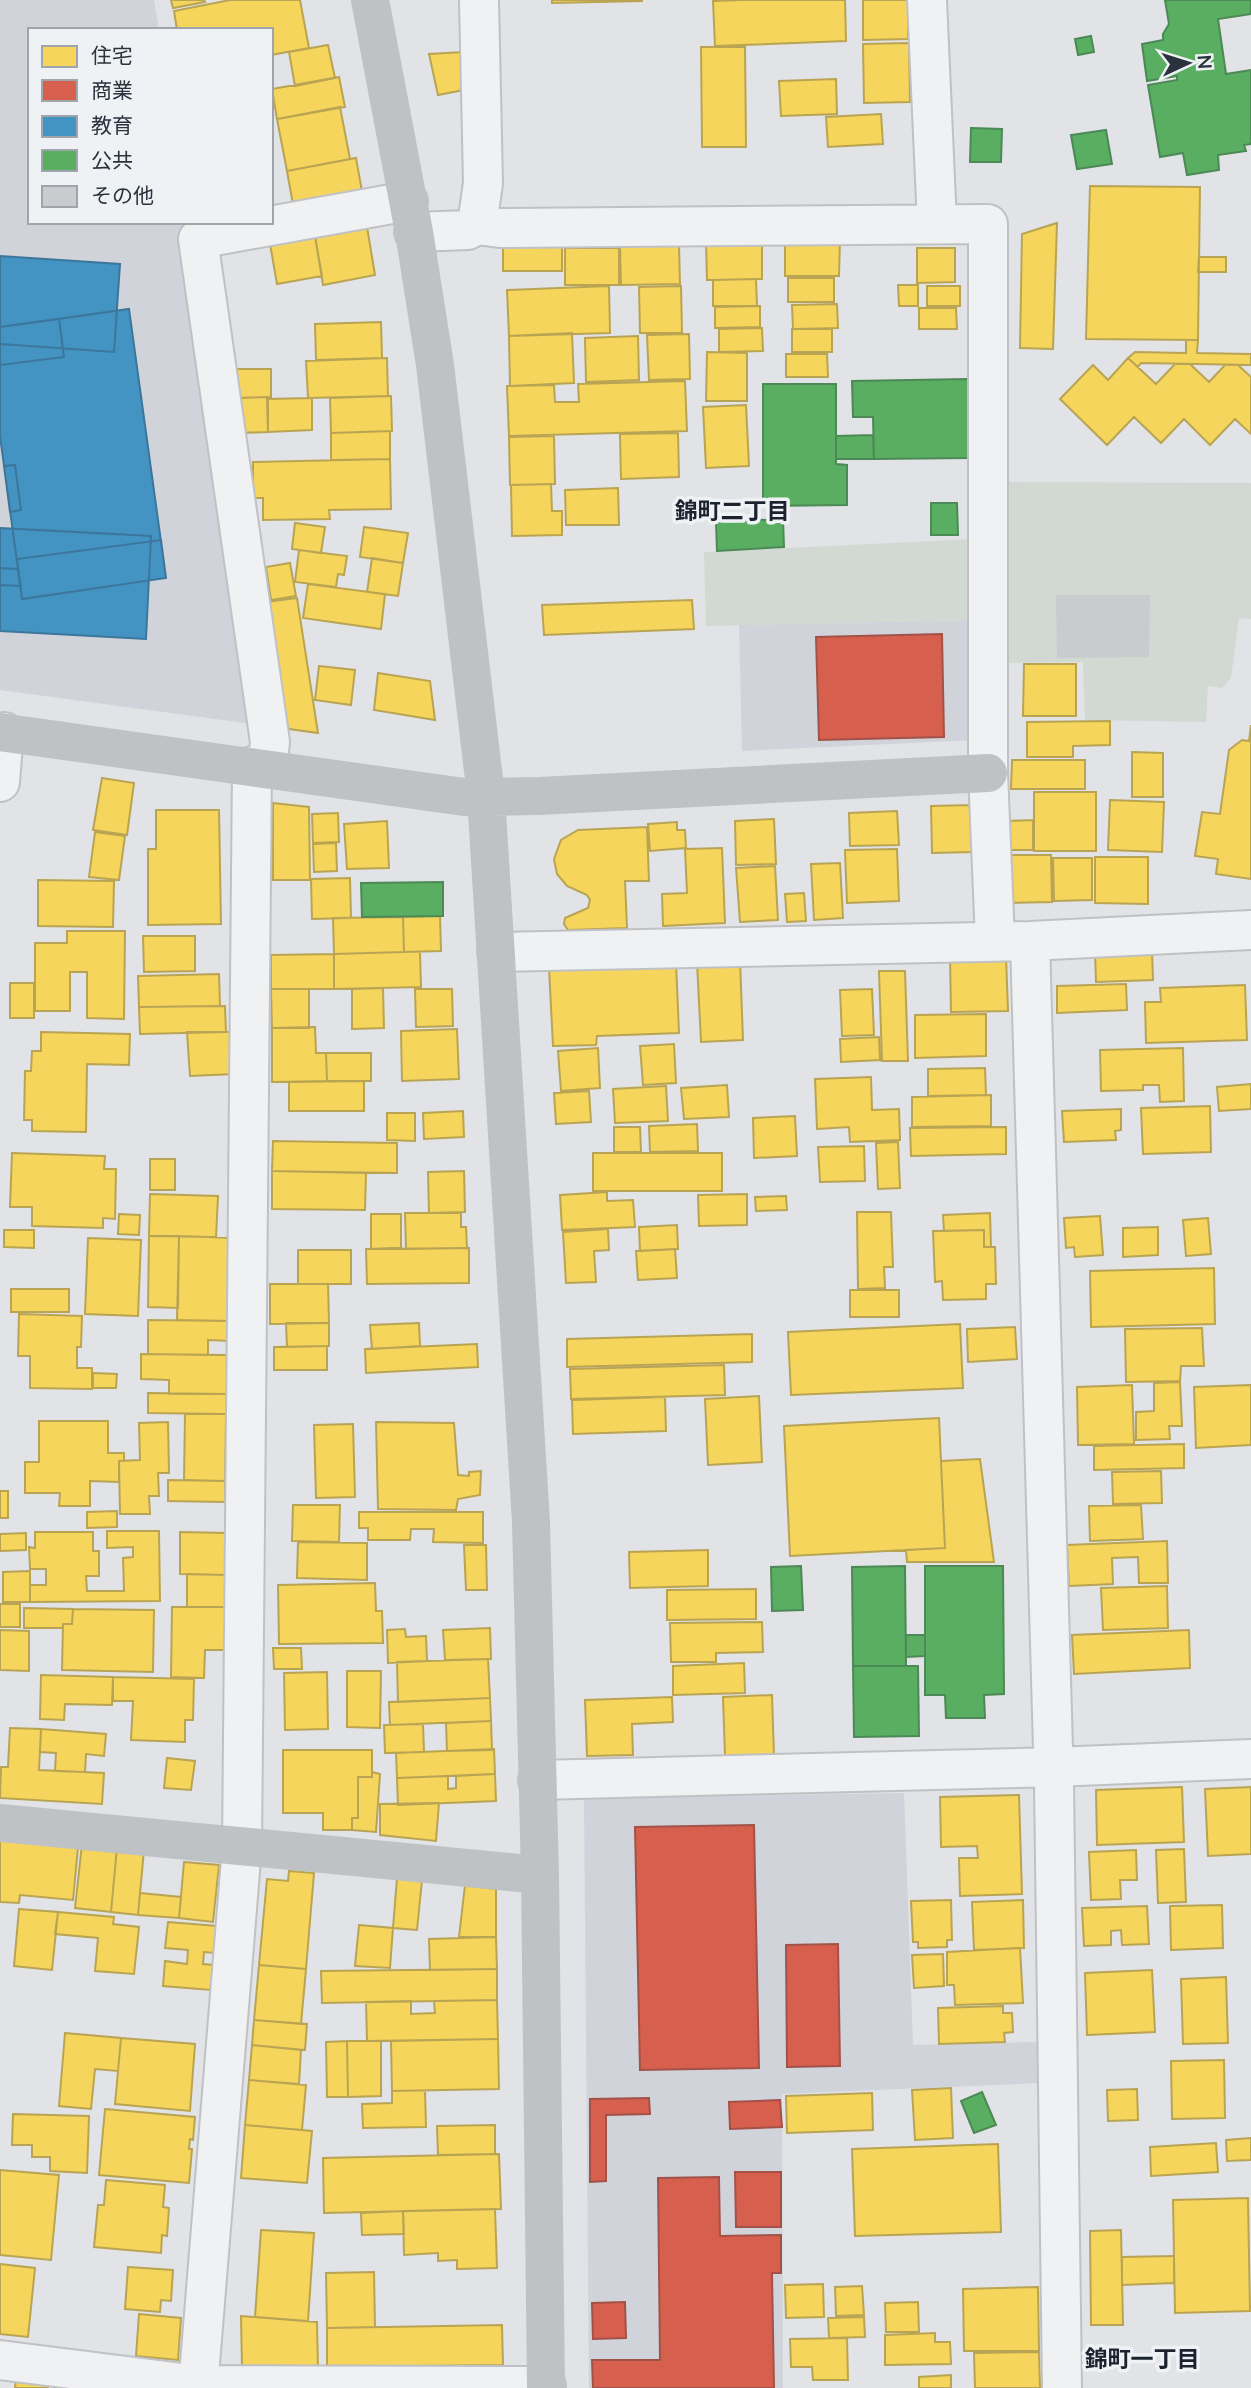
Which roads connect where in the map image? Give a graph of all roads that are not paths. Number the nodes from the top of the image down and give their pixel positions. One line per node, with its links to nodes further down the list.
1 (370, 0): 4 (street)
2 (479, 0): 5 (street)
3 (927, 0): 6 (street)
4 (411, 216): 5 (street); 8 (street); 11 (street)
5 (477, 225): 6 (street)
6 (937, 225): 9 (street)
7 (2, 732): 8 (street); 10 (street)
8 (259, 767): 11 (street); 19 (street)
9 (988, 773): 11 (street); 13 (street)
10 (0, 782)
11 (486, 796): 14 (street)
12 (1251, 930): 13 (street)
13 (1012, 940): 14 (street); 16 (street)
14 (497, 952): 17 (street)
15 (1251, 1759): 16 (street)
16 (1054, 1767): 17 (street); 24 (street)
17 (538, 1780): 20 (street)
18 (0, 1823): 19 (street)
19 (242, 1847): 20 (street); 22 (street)
20 (540, 1875): 23 (street)
21 (0, 2360): 22 (street)
22 (198, 2387): 23 (street)
23 (546, 2387)
24 (1062, 2388)

